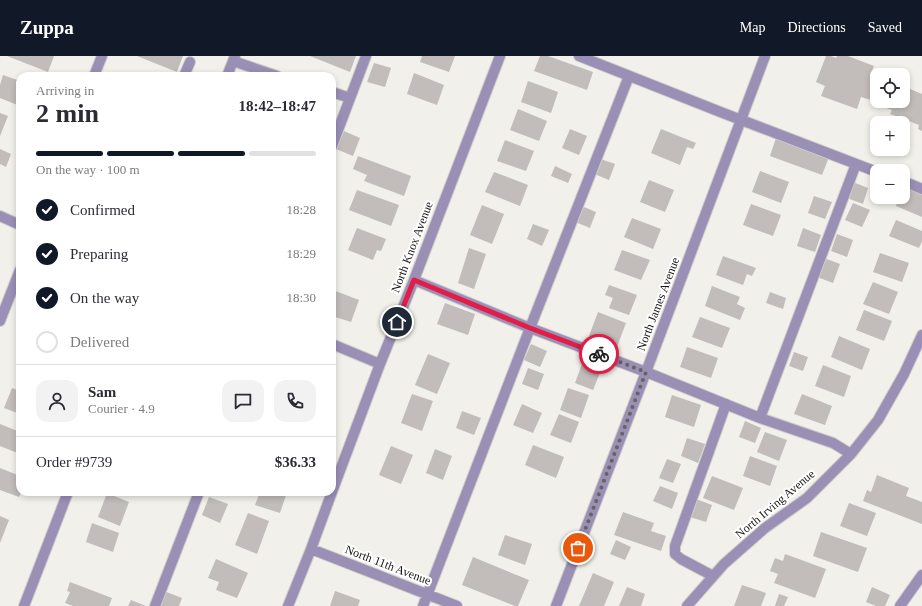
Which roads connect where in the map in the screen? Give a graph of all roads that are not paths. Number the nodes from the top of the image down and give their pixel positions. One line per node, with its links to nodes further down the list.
1 (102, 56): 8 (street)
2 (366, 56): 14 (street)
3 (500, 56): 24 (street, North Knox Avenue)
4 (579, 56): 12 (street)
5 (765, 56): 15 (street, North James Avenue)
6 (234, 58): 10 (street); 11 (street)
7 (190, 62): 9 (street)
8 (96, 72)
9 (186, 72)
10 (229, 72)
11 (267, 72)
12 (629, 76): 15 (street); 26 (street)
13 (336, 93): 14 (street)
14 (350, 98): 16 (street)
15 (741, 120): 17 (street); 30 (street, North James Avenue)
16 (336, 135)
17 (856, 164): 18 (street); 32 (street)
18 (870, 169)
19 (910, 184): 20 (street)
20 (922, 189)
21 (0, 216): 22 (street)
22 (16, 222)
23 (16, 280): 25 (street)
24 (414, 280): 26 (street); 29 (street, North Knox Avenue)
25 (0, 321)
26 (530, 328): 30 (street); 41 (street)
27 (922, 335): 33 (street, North Irving Avenue)
28 (336, 346): 29 (street)
29 (380, 364): 34 (street, North Knox Avenue)
30 (646, 372): 31 (street); 47 (street, North James Avenue)
31 (726, 404): 32 (street); 40 (street)
32 (760, 418): 33 (street)
33 (851, 454): 40 (street, North Irving Avenue)
34 (336, 481)
35 (66, 496): 42 (street)
36 (197, 496): 43 (street)
37 (331, 496): 38 (street, North Knox Avenue)
38 (311, 549): 41 (street, North 11th Avenue); 44 (street, North Knox Avenue)
39 (922, 575): 49 (street)
40 (713, 576): 48 (street, North Irving Avenue)
41 (428, 594): 45 (street); 46 (street, North 11th Avenue)
42 (24, 606)
43 (155, 606)
44 (288, 606)
45 (423, 606)
46 (457, 606)
47 (556, 606)
48 (687, 606)
49 (900, 606)

